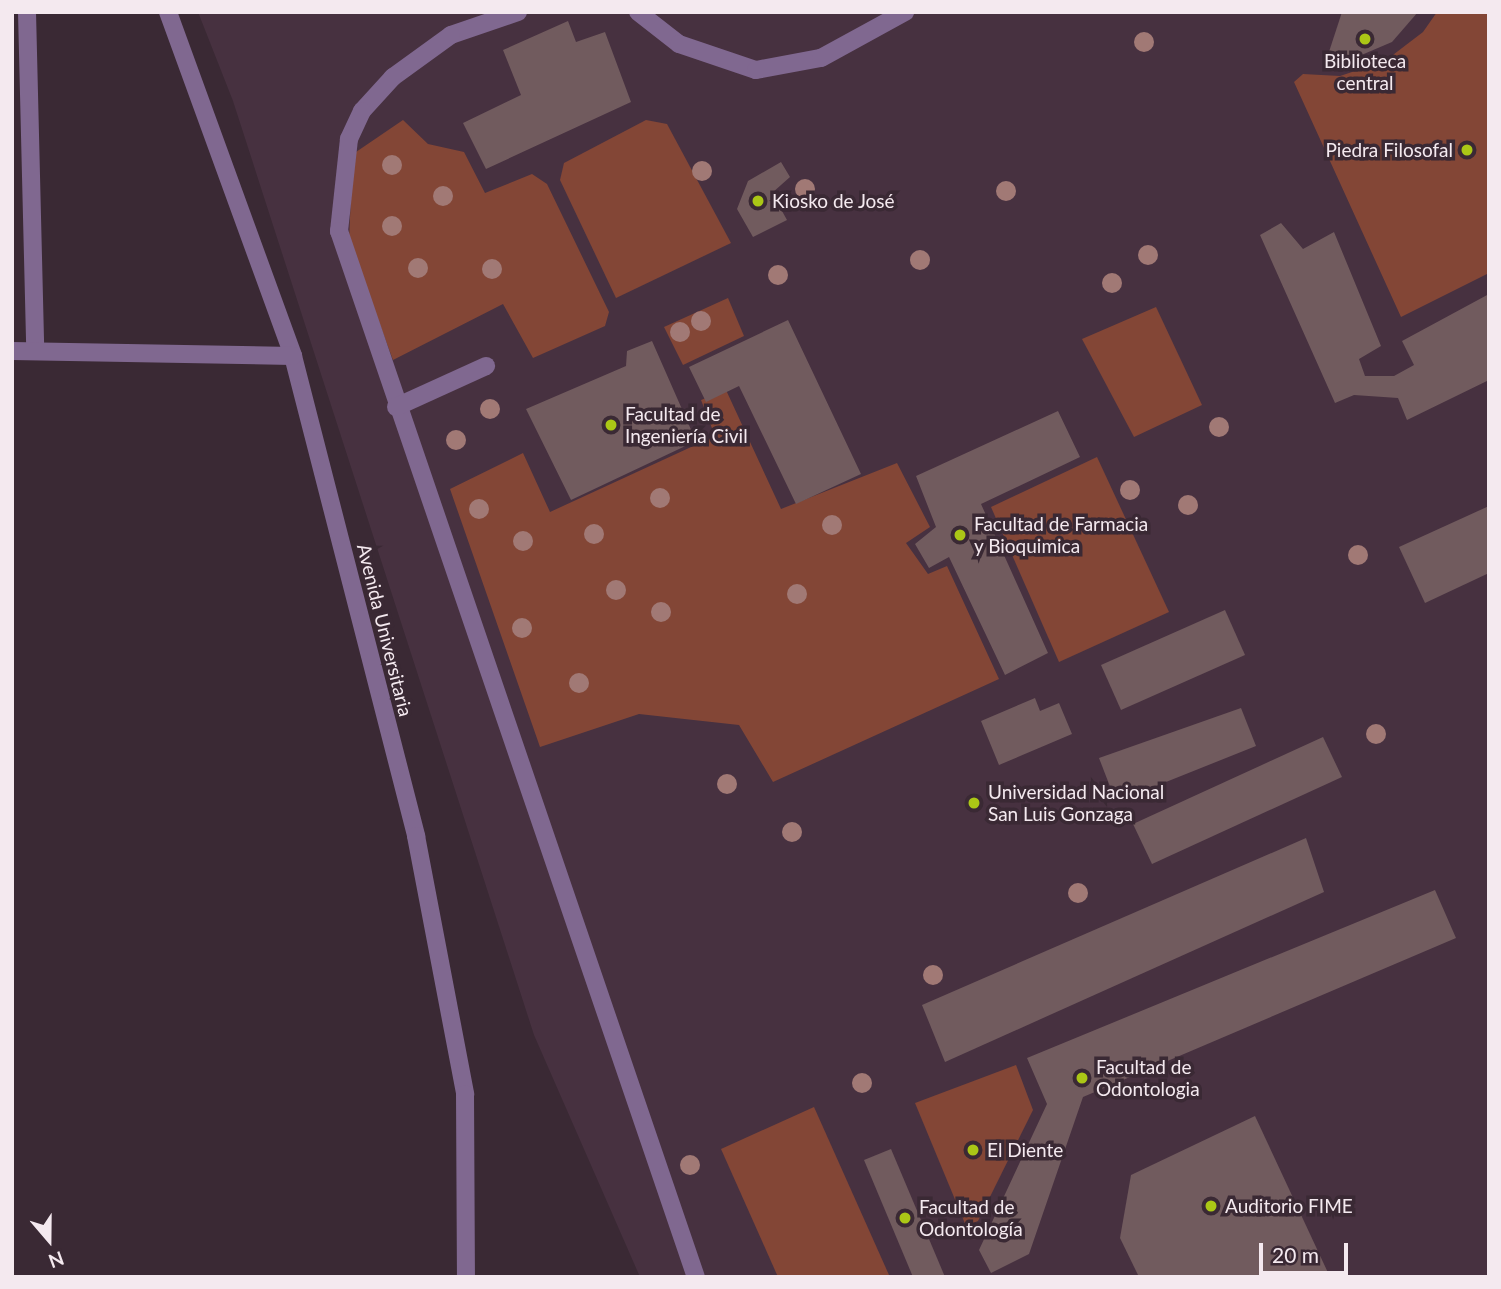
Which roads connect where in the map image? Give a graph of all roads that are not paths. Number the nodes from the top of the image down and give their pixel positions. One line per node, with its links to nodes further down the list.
1 (27, 12): 7 (street)
2 (168, 12): 8 (street, Avenida Universitaria)
3 (518, 12): 10 (street)
4 (638, 12): 5 (street)
5 (905, 12)
6 (12, 351): 7 (street)
7 (35, 351): 8 (street)
8 (293, 356): 11 (street, Avenida Universitaria)
9 (486, 366): 10 (street)
10 (396, 407): 12 (street)
11 (466, 1277)
12 (696, 1277)

